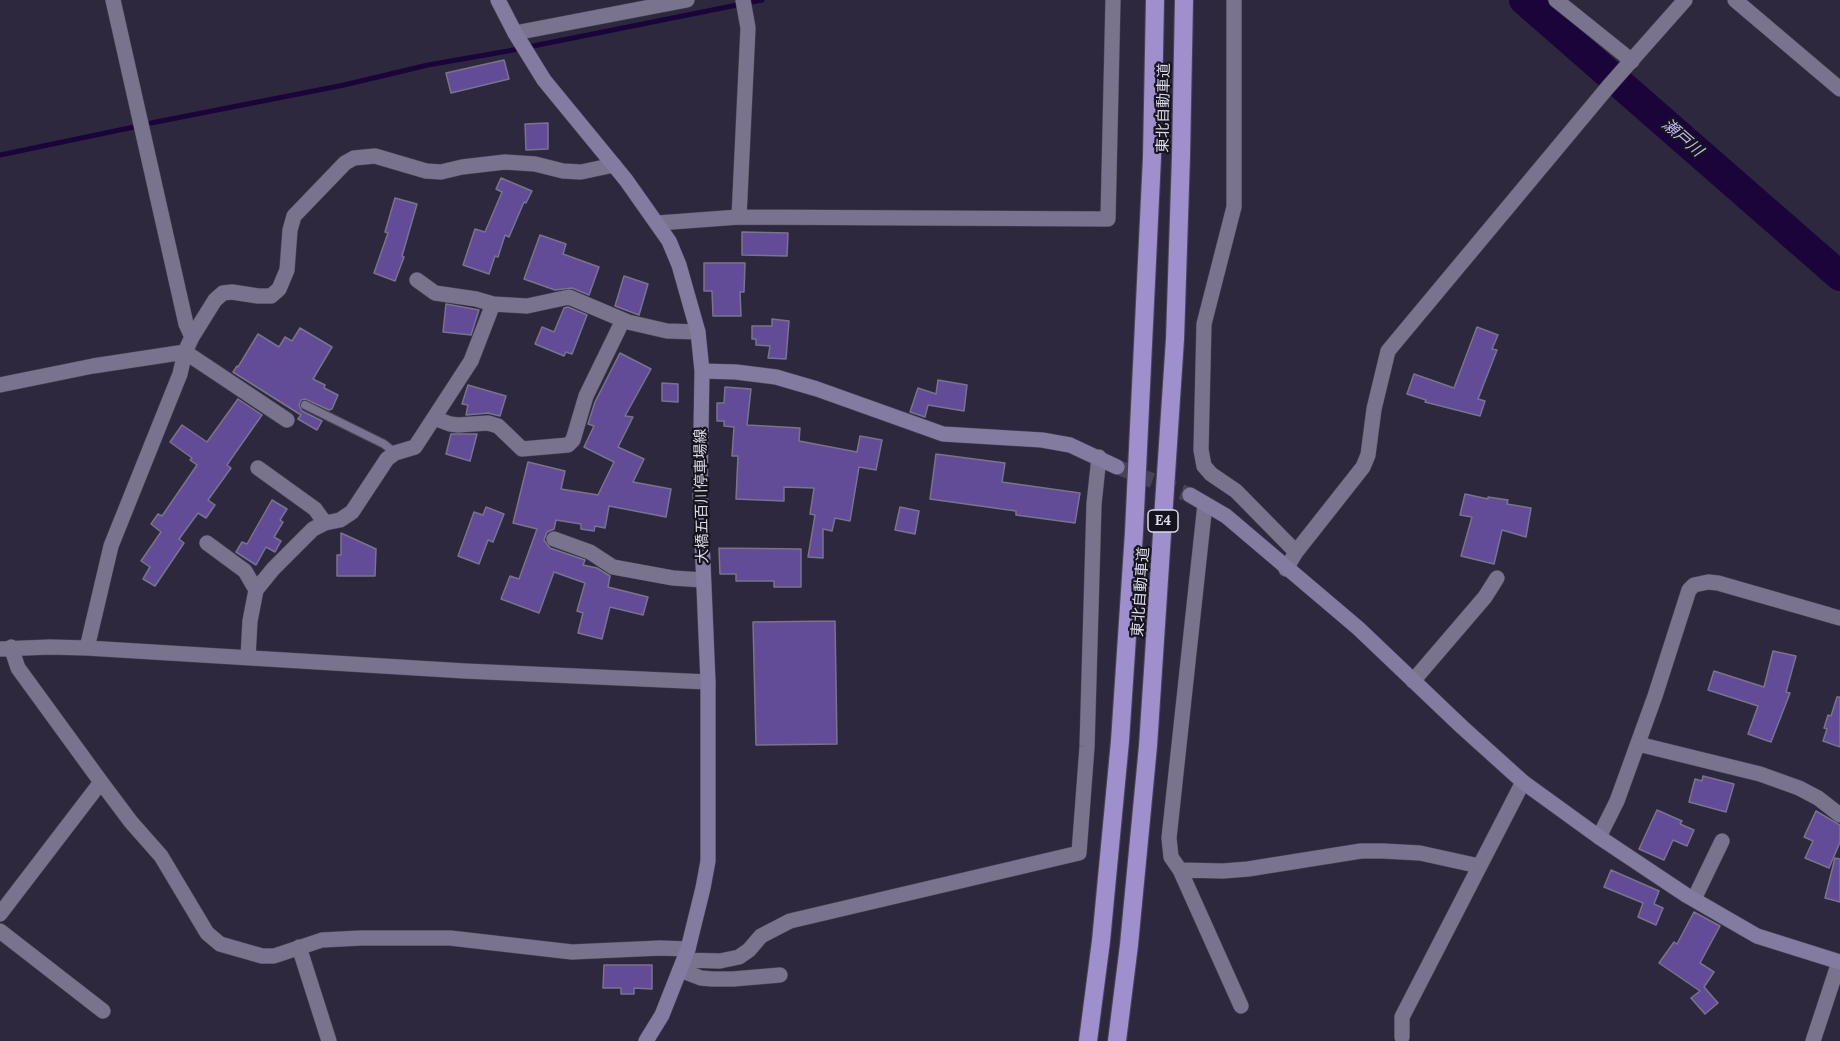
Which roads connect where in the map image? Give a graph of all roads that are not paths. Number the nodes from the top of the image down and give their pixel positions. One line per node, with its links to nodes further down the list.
1 (113, 0): 22 (street)
2 (498, 0): 12 (street, 大橋五百川停車場線)
3 (1113, 0): 16 (street)
4 (1155, 0): 69 (highway, 東北自動車道 / E4)
5 (1184, 0): 70 (highway, 東北自動車道 / E4)
6 (1234, 0): 38 (street)
7 (1556, 0): 13 (street)
8 (1685, 0): 13 (street)
9 (1735, 0): 14 (street)
10 (679, 1): 12 (street)
11 (745, 5): 16 (street)
12 (517, 36): 15 (street, 大橋五百川停車場線)
13 (1627, 66): 38 (street)
14 (1840, 89)
15 (614, 165): 17 (street, 大橋五百川停車場線); 22 (street)
16 (739, 217): 17 (street)
17 (658, 223): 21 (street, 大橋五百川停車場線)
18 (417, 280): 19 (street)
19 (493, 304): 20 (street); 27 (street)
20 (623, 320): 21 (street); 27 (street)
21 (698, 332): 24 (street, 大橋五百川停車場線)
22 (192, 337): 23 (street)
23 (185, 352): 25 (street); 28 (street); 45 (street)
24 (702, 371): 30 (street); 41 (street, 大橋五百川停車場線)
25 (0, 385)
26 (305, 405): 29 (lane)
27 (434, 418): 29 (street)
28 (287, 420)
29 (395, 453): 35 (street)
30 (1098, 457): 31 (street); 61 (street)
31 (1117, 467)
32 (258, 468): 35 (street)
33 (1190, 495): 34 (street)
34 (1205, 504): 39 (street); 56 (street)
35 (325, 523): 42 (street)
36 (554, 539): 41 (street)
37 (207, 543): 42 (street)
38 (1296, 552): 39 (street)
39 (1286, 569): 47 (street)
40 (1497, 578): 47 (street)
41 (703, 580): 48 (street, 大橋五百川停車場線)
42 (256, 590): 46 (street)
43 (1840, 618): 49 (street)
44 (5, 648): 45 (street); 50 (street)
45 (87, 648): 46 (street)
46 (248, 657): 48 (street)
47 (1413, 681): 51 (street)
48 (708, 682): 61 (street, 大橋五百川停車場線)
49 (1638, 744): 52 (street); 53 (street)
50 (101, 782): 58 (street); 60 (street)
51 (1523, 783): 53 (street); 55 (street)
52 (1840, 815)
53 (1599, 837): 57 (street)
54 (1722, 841): 57 (street)
55 (1479, 866): 56 (street); 66 (street)
56 (1180, 870): 64 (street)
57 (1694, 899): 62 (street)
58 (0, 914)
59 (0, 931): 65 (street)
60 (299, 947): 61 (street); 67 (street)
61 (684, 960): 63 (street); 68 (street, 大橋五百川停車場線)
62 (1839, 962): 71 (street)
63 (780, 975)
64 (1241, 1006)
65 (103, 1011)
66 (1402, 1037)
67 (329, 1041)
68 (646, 1041)
69 (1088, 1041)
70 (1117, 1041)
71 (1813, 1041)

